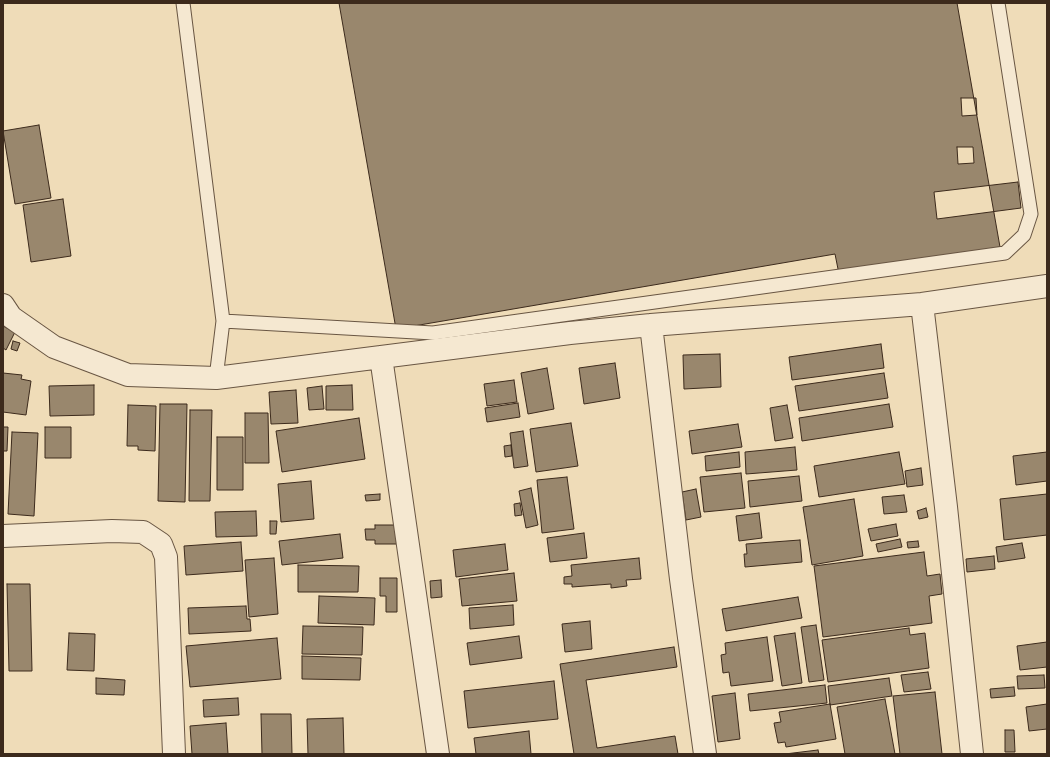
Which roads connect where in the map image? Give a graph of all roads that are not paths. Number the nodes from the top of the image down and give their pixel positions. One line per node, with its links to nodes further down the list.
1 (183, 3): 6 (lane)
2 (998, 3): 6 (lane)
3 (1047, 286): 4 (street)
4 (922, 304): 7 (street); 14 (street)
5 (3, 305): 9 (street)
6 (223, 321): 9 (lane)
7 (651, 325): 8 (street); 13 (street)
8 (381, 356): 9 (street); 12 (street)
9 (216, 378)
10 (3, 536): 11 (street)
11 (174, 754)
12 (438, 754)
13 (705, 754)
14 (972, 754)

